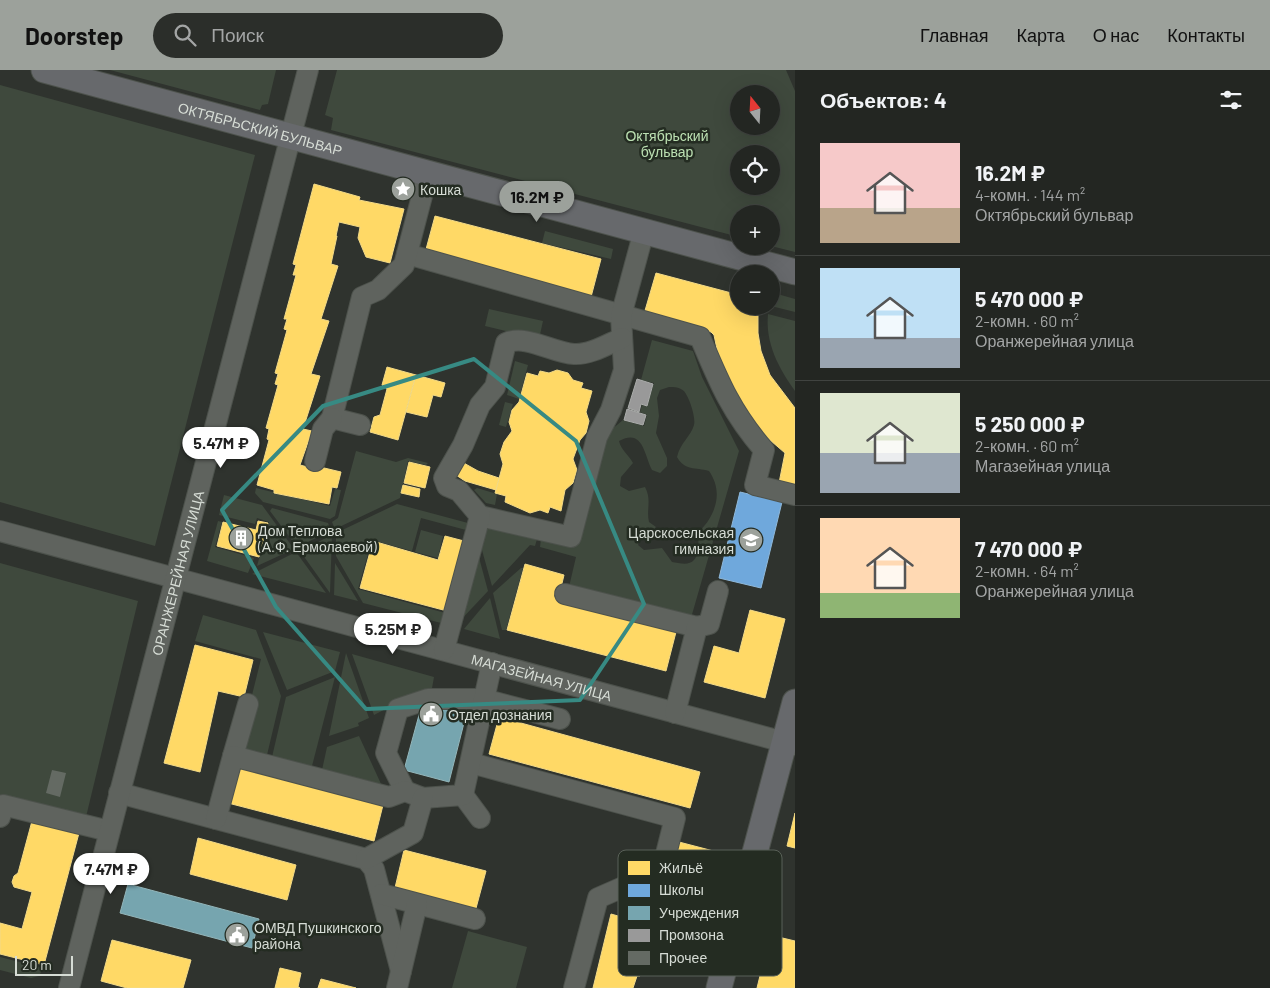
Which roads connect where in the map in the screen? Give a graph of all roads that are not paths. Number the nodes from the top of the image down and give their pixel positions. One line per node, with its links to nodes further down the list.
1 (44, 70): 3 (main road, ОКТЯБРЬСКИЙ БУЛЬВАР)
2 (308, 70): 3 (street, ОРАНЖЕРЕЙНАЯ УЛИЦА)
3 (290, 136): 4 (main road, ОКТЯБРЬСКИЙ БУЛЬВАР); 16 (street, ОРАНЖЕРЕЙНАЯ УЛИЦА)
4 (428, 174): 5 (main road, ОКТЯБРЬСКИЙ БУЛЬВАР); 6 (street)
5 (644, 231): 7 (main road, ОКТЯБРЬСКИЙ БУЛЬВАР); 8 (street)
6 (407, 254): 8 (street); 10 (street)
7 (795, 272)
8 (621, 316): 9 (street); 13 (street)
9 (622, 338): 14 (street); 14 (street)
10 (332, 418): 11 (street); 12 (street)
11 (360, 425)
12 (315, 461)
13 (795, 495)
14 (480, 516): 20 (street)
15 (0, 530): 16 (street, МАГАЗЕЙНАЯ УЛИЦА)
16 (174, 578): 20 (street, МАГАЗЕЙНАЯ УЛИЦА); 30 (street, ОРАНЖЕРЕЙНАЯ УЛИЦА)
17 (718, 591): 19 (street)
18 (565, 594): 19 (street)
19 (697, 627): 25 (street)
20 (444, 650): 21 (street, МАГАЗЕЙНАЯ УЛИЦА)
21 (492, 663): 22 (street); 25 (street, МАГАЗЕЙНАЯ УЛИЦА)
22 (482, 699): 26 (street); 29 (street); 31 (street)
23 (795, 702): 27 (main road)
24 (248, 704): 28 (street)
25 (675, 712): 27 (street, МАГАЗЕЙНАЯ УЛИЦА)
26 (560, 719)
27 (790, 744): 38 (main road)
28 (233, 756): 31 (street); 34 (street)
29 (471, 763): 32 (street); 37 (street)
30 (119, 793): 34 (street); 36 (street, ОРАНЖЕРЕЙНАЯ УЛИЦА)
31 (414, 794): 32 (street); 39 (street)
32 (463, 795): 35 (street)
33 (0, 817): 36 (street)
34 (216, 818): 39 (street)
35 (480, 818)
36 (109, 831): 45 (street, ОРАНЖЕРЕЙНАЯ УЛИЦА)
37 (667, 850)
38 (759, 850)
39 (366, 859): 41 (street)
40 (618, 889): 46 (street)
41 (380, 894): 42 (street); 44 (street)
42 (417, 904): 43 (street); 44 (street)
43 (475, 919)
44 (399, 980)
45 (69, 988)
46 (574, 988)

